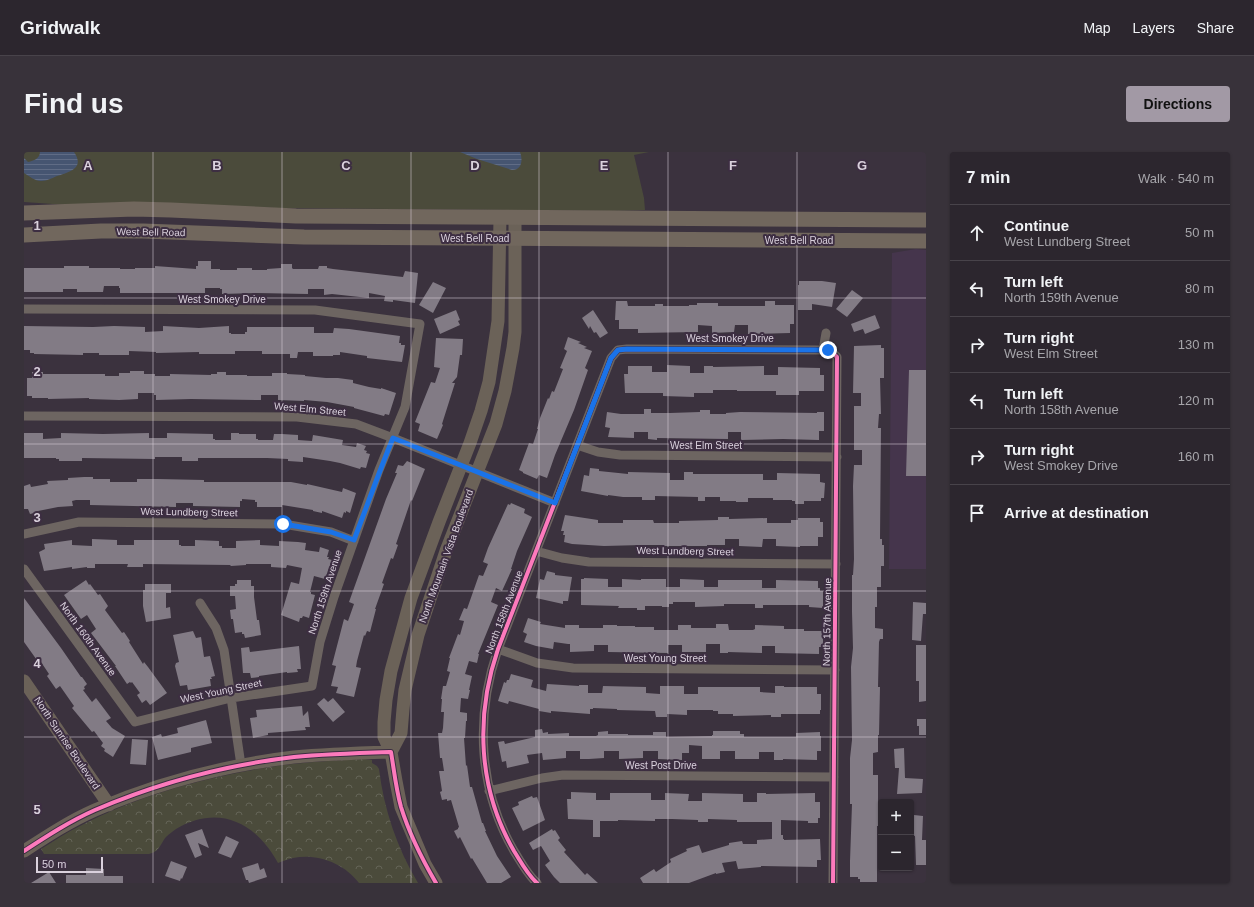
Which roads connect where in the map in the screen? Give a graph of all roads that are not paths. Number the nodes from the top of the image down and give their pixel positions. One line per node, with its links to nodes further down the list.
1 (24, 213): 2 (main road, West Bell Road)
2 (500, 218): 3 (main road, West Bell Road); 6 (street, North Mountain Vista Boulevard)
3 (515, 218): 4 (main road, West Bell Road); 7 (street, North Mountain Vista Boulevard)
4 (926, 220)
5 (24, 235): 6 (main road, West Bell Road)
6 (500, 238): 7 (main road, West Bell Road); 18 (street, North Mountain Vista Boulevard)
7 (515, 238): 8 (main road, West Bell Road); 19 (street, North Mountain Vista Boulevard)
8 (926, 241)
9 (24, 309): 10 (street, West Smokey Drive)
10 (420, 324): 15 (street, North 159th Avenue)
11 (826, 333): 13 (street)
12 (618, 350): 13 (street, West Smokey Drive); 16 (street, North 158th Avenue)
13 (823, 350): 17 (street, North 157th Avenue)
14 (24, 416): 15 (street, West Elm Street)
15 (393, 438): 18 (street, West Elm Street); 22 (street, North 159th Avenue)
16 (577, 445): 17 (street, West Elm Street); 20 (street, North 158th Avenue)
17 (837, 457): 24 (street, North 157th Avenue)
18 (461, 465): 19 (street, West Elm Street); 33 (street, North Mountain Vista Boulevard)
19 (478, 472): 20 (street, West Elm Street); 33 (street, North Mountain Vista Boulevard)
20 (555, 503): 23 (street, North 158th Avenue)
21 (24, 534): 22 (street, West Lundberg Street)
22 (354, 540): 30 (street, North 159th Avenue)
23 (536, 552): 24 (street, West Lundberg Street); 27 (street, North 158th Avenue)
24 (836, 564): 28 (street, North 157th Avenue)
25 (24, 569): 32 (street, North 160th Avenue)
26 (200, 603): 31 (street)
27 (498, 649): 28 (street, West Young Street); 36 (street, North 158th Avenue)
28 (835, 670): 35 (street, North 157th Avenue)
29 (24, 680): 37 (street, North Sunrise Boulevard)
30 (312, 686): 31 (street, West Young Street)
31 (231, 698): 32 (street, West Young Street); 34 (street)
32 (135, 722)
33 (391, 752): 34 (street); 39 (street, North Mountain Vista Boulevard)
34 (241, 765): 37 (street)
35 (834, 777): 36 (street, West Post Drive); 41 (street, North 157th Avenue)
36 (489, 791): 40 (street, North 158th Avenue)
37 (109, 805): 38 (street)
38 (24, 851)
39 (436, 883)
40 (537, 883)
41 (833, 883)

